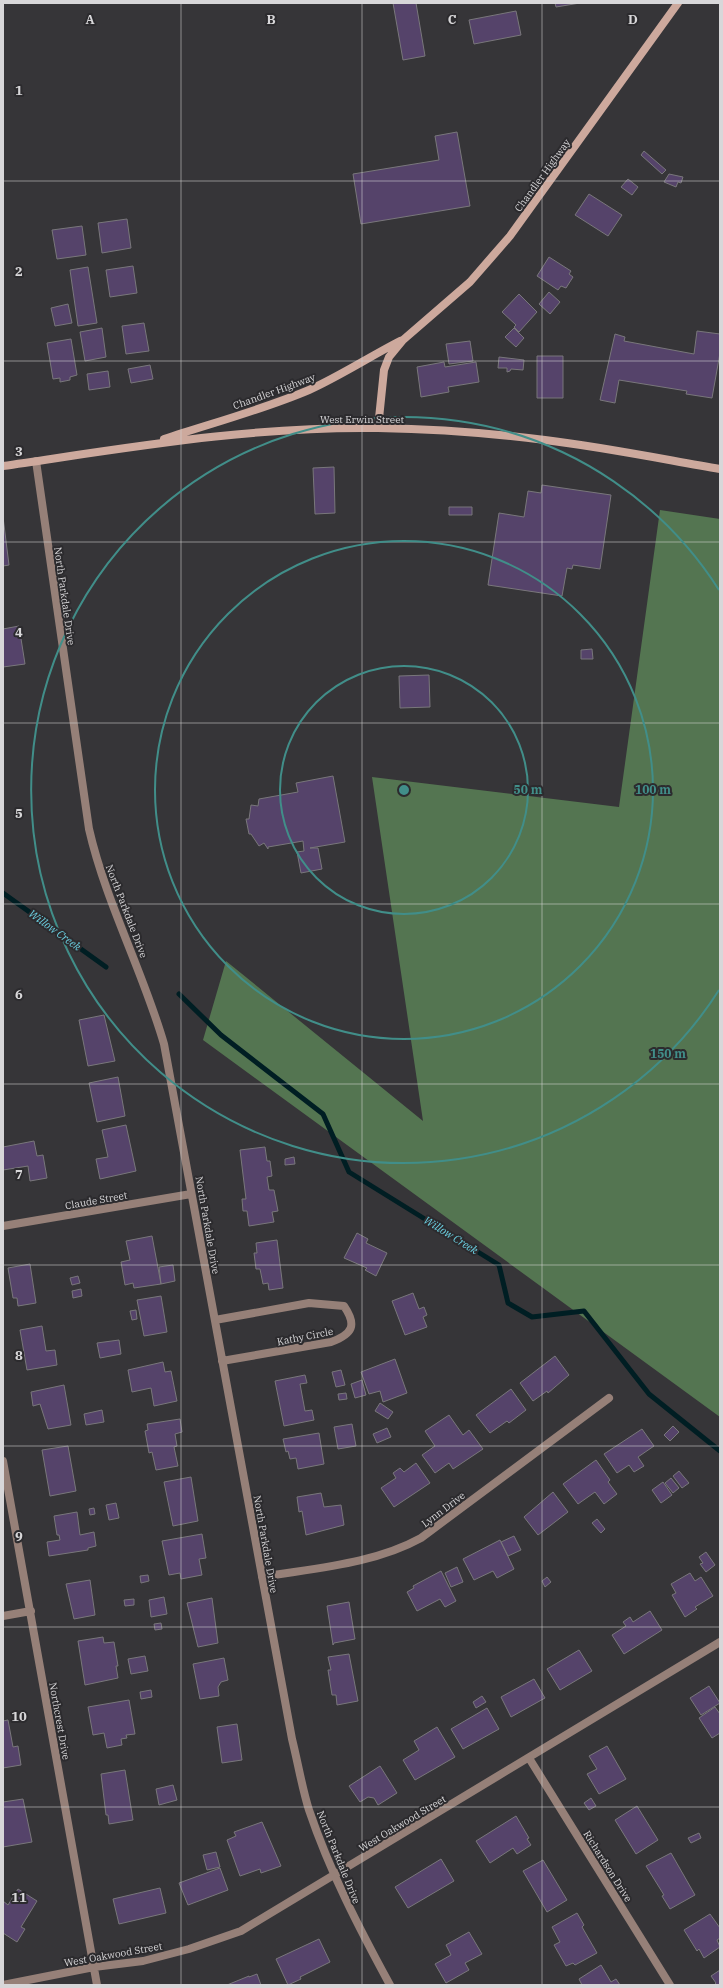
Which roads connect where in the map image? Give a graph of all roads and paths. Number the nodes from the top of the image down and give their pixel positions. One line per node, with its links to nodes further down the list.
1 (678, 3): 2 (street, Chandler Highway)
2 (403, 340): 3 (street, Chandler Highway); 4 (street, Chandler Highway)
3 (378, 428): 4 (street, West Erwin Street); 7 (street, West Erwin Street)
4 (145, 445): 5 (street, West Erwin Street)
5 (36, 461): 6 (street, West Erwin Street); 8 (street, North Parkdale Drive)
6 (3, 466)
7 (720, 469)
8 (192, 1194): 9 (street, Claude Street); 10 (street, North Parkdale Drive)
9 (3, 1226)
10 (215, 1320): 11 (street, North Parkdale Drive); 11 (street, Kathy Circle)
11 (222, 1361): 14 (street, North Parkdale Drive)
12 (609, 1398): 14 (street, Lynn Drive)
13 (3, 1461): 15 (street, Northcrest Drive)
14 (262, 1577): 19 (street, North Parkdale Drive)
15 (30, 1611): 16 (street); 20 (street, Northcrest Drive)
16 (3, 1616)
17 (720, 1642): 18 (street, West Oakwood Street)
18 (529, 1758): 19 (street, West Oakwood Street); 24 (street, Richardson Drive)
19 (334, 1876): 20 (street, West Oakwood Street); 23 (street, North Parkdale Drive)
20 (94, 1967): 21 (street, West Oakwood Street); 22 (street, Northcrest Drive)
21 (3, 1985)
22 (97, 1985)
23 (390, 1985)
24 (670, 1985)

